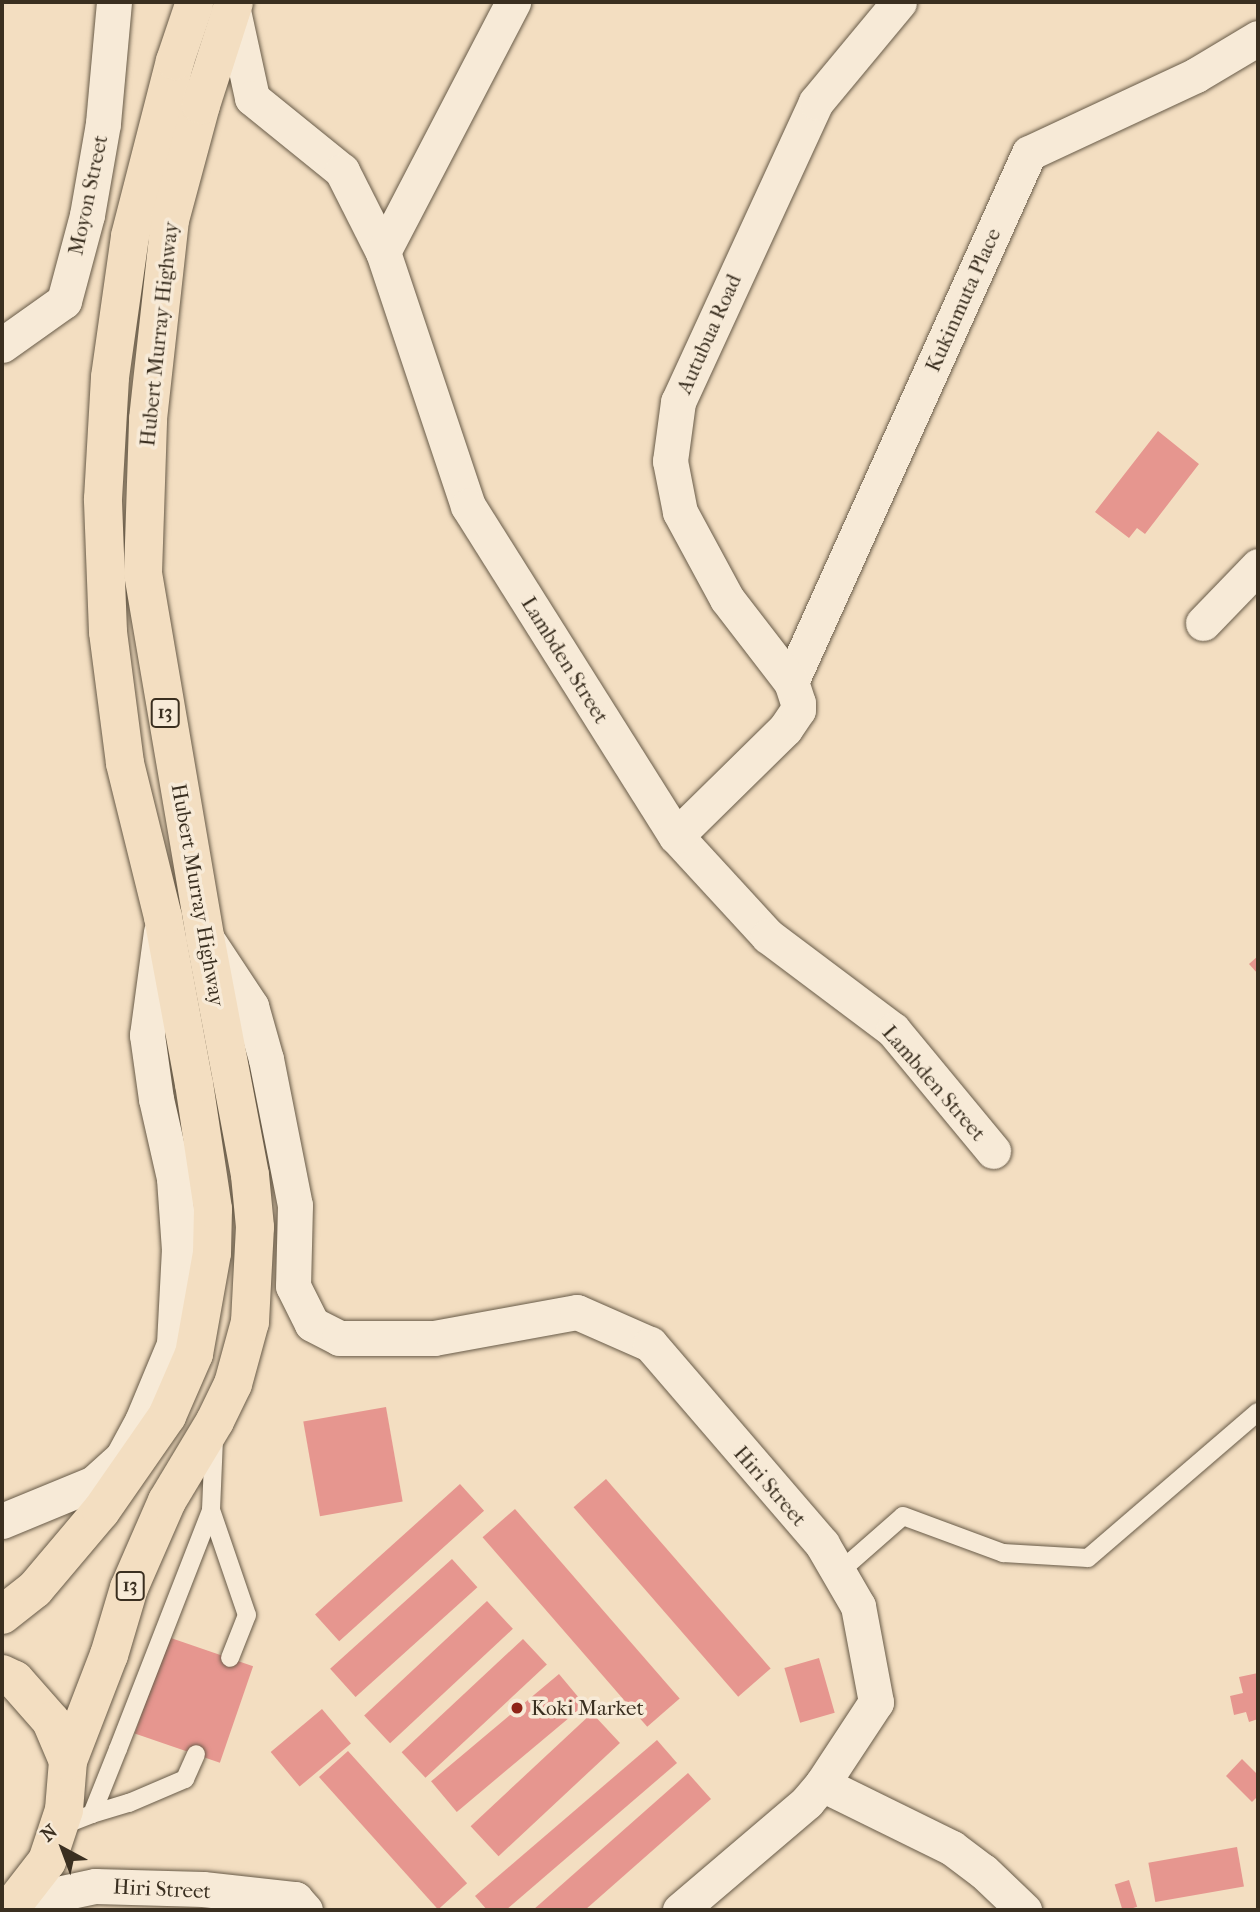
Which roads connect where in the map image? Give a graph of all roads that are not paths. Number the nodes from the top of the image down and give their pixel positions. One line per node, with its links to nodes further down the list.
1 (195, 2): 13 (highway, Hubert Murray Highway / 13)
2 (513, 2): 7 (street)
3 (898, 2): 11 (street, Autubua Road)
4 (233, 4): 7 (street, Lambden Street); 14 (highway, Hubert Murray Highway / 13)
5 (113, 7): 8 (street, Moyon Street)
6 (1258, 37): 11 (street, Kukinmuta Place)
7 (383, 252): 12 (street, Lambden Street)
8 (2, 345)
9 (1258, 566): 10 (street)
10 (1203, 624)
11 (791, 682): 12 (street)
12 (676, 836): 15 (street, Lambden Street)
13 (163, 917): 19 (street); 21 (highway, Hubert Murray Highway / 13)
14 (205, 936): 17 (highway, Hubert Murray Highway / 13); 20 (street, Hiri Street)
15 (993, 1151)
16 (1258, 1412): 20 (lane)
17 (215, 1421): 18 (lane); 25 (highway, Hubert Murray Highway / 13)
18 (211, 1510): 22 (lane); 27 (lane)
19 (2, 1521)
20 (838, 1573): 26 (street, Hiri Street)
21 (2, 1615)
22 (230, 1658)
23 (2, 1674): 25 (highway, Hubert Murray Highway / 13)
24 (195, 1754): 27 (lane)
25 (68, 1761): 27 (highway, Hubert Murray Highway / 13)
26 (822, 1784): 30 (street, Hiri Street); 31 (street)
27 (75, 1821): 28 (highway, Hubert Murray Highway / 13)
28 (12, 1907): 29 (street, Hiri Street)
29 (305, 1910)
30 (680, 1910)
31 (1024, 1910)

